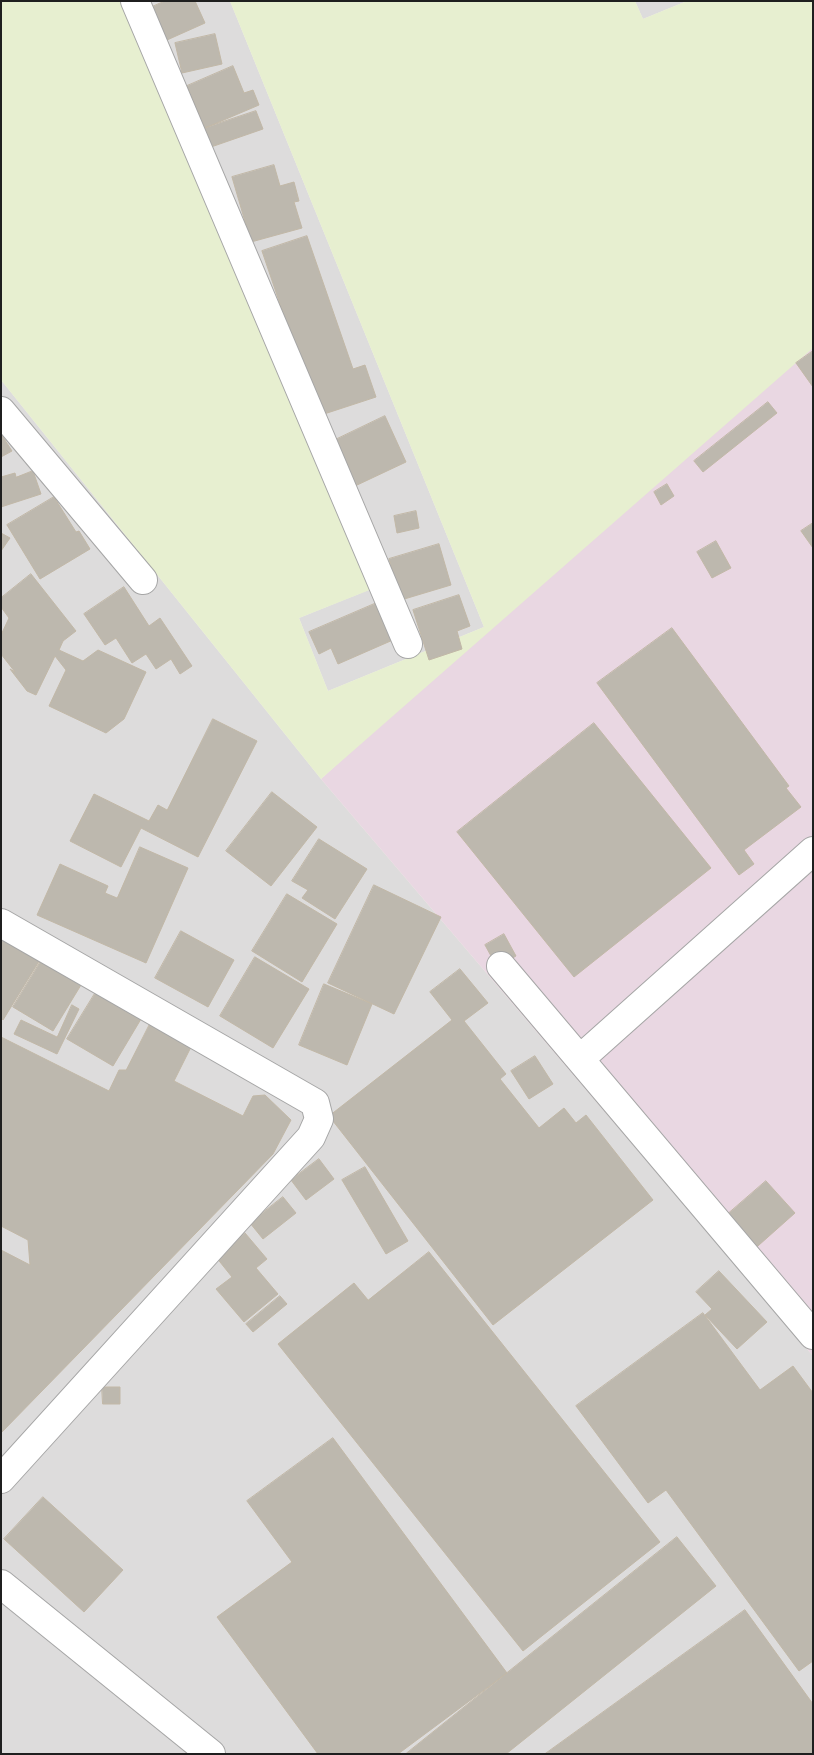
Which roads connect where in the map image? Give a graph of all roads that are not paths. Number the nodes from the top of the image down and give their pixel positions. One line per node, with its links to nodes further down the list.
1 (135, 1): 4 (street)
2 (1, 411): 3 (street)
3 (143, 580)
4 (408, 644)
5 (813, 851): 8 (street)
6 (1, 923): 10 (street)
7 (501, 966): 8 (street)
8 (580, 1059): 9 (street)
9 (813, 1335)
10 (1, 1479)
11 (1, 1584): 12 (street)
12 (211, 1754)

